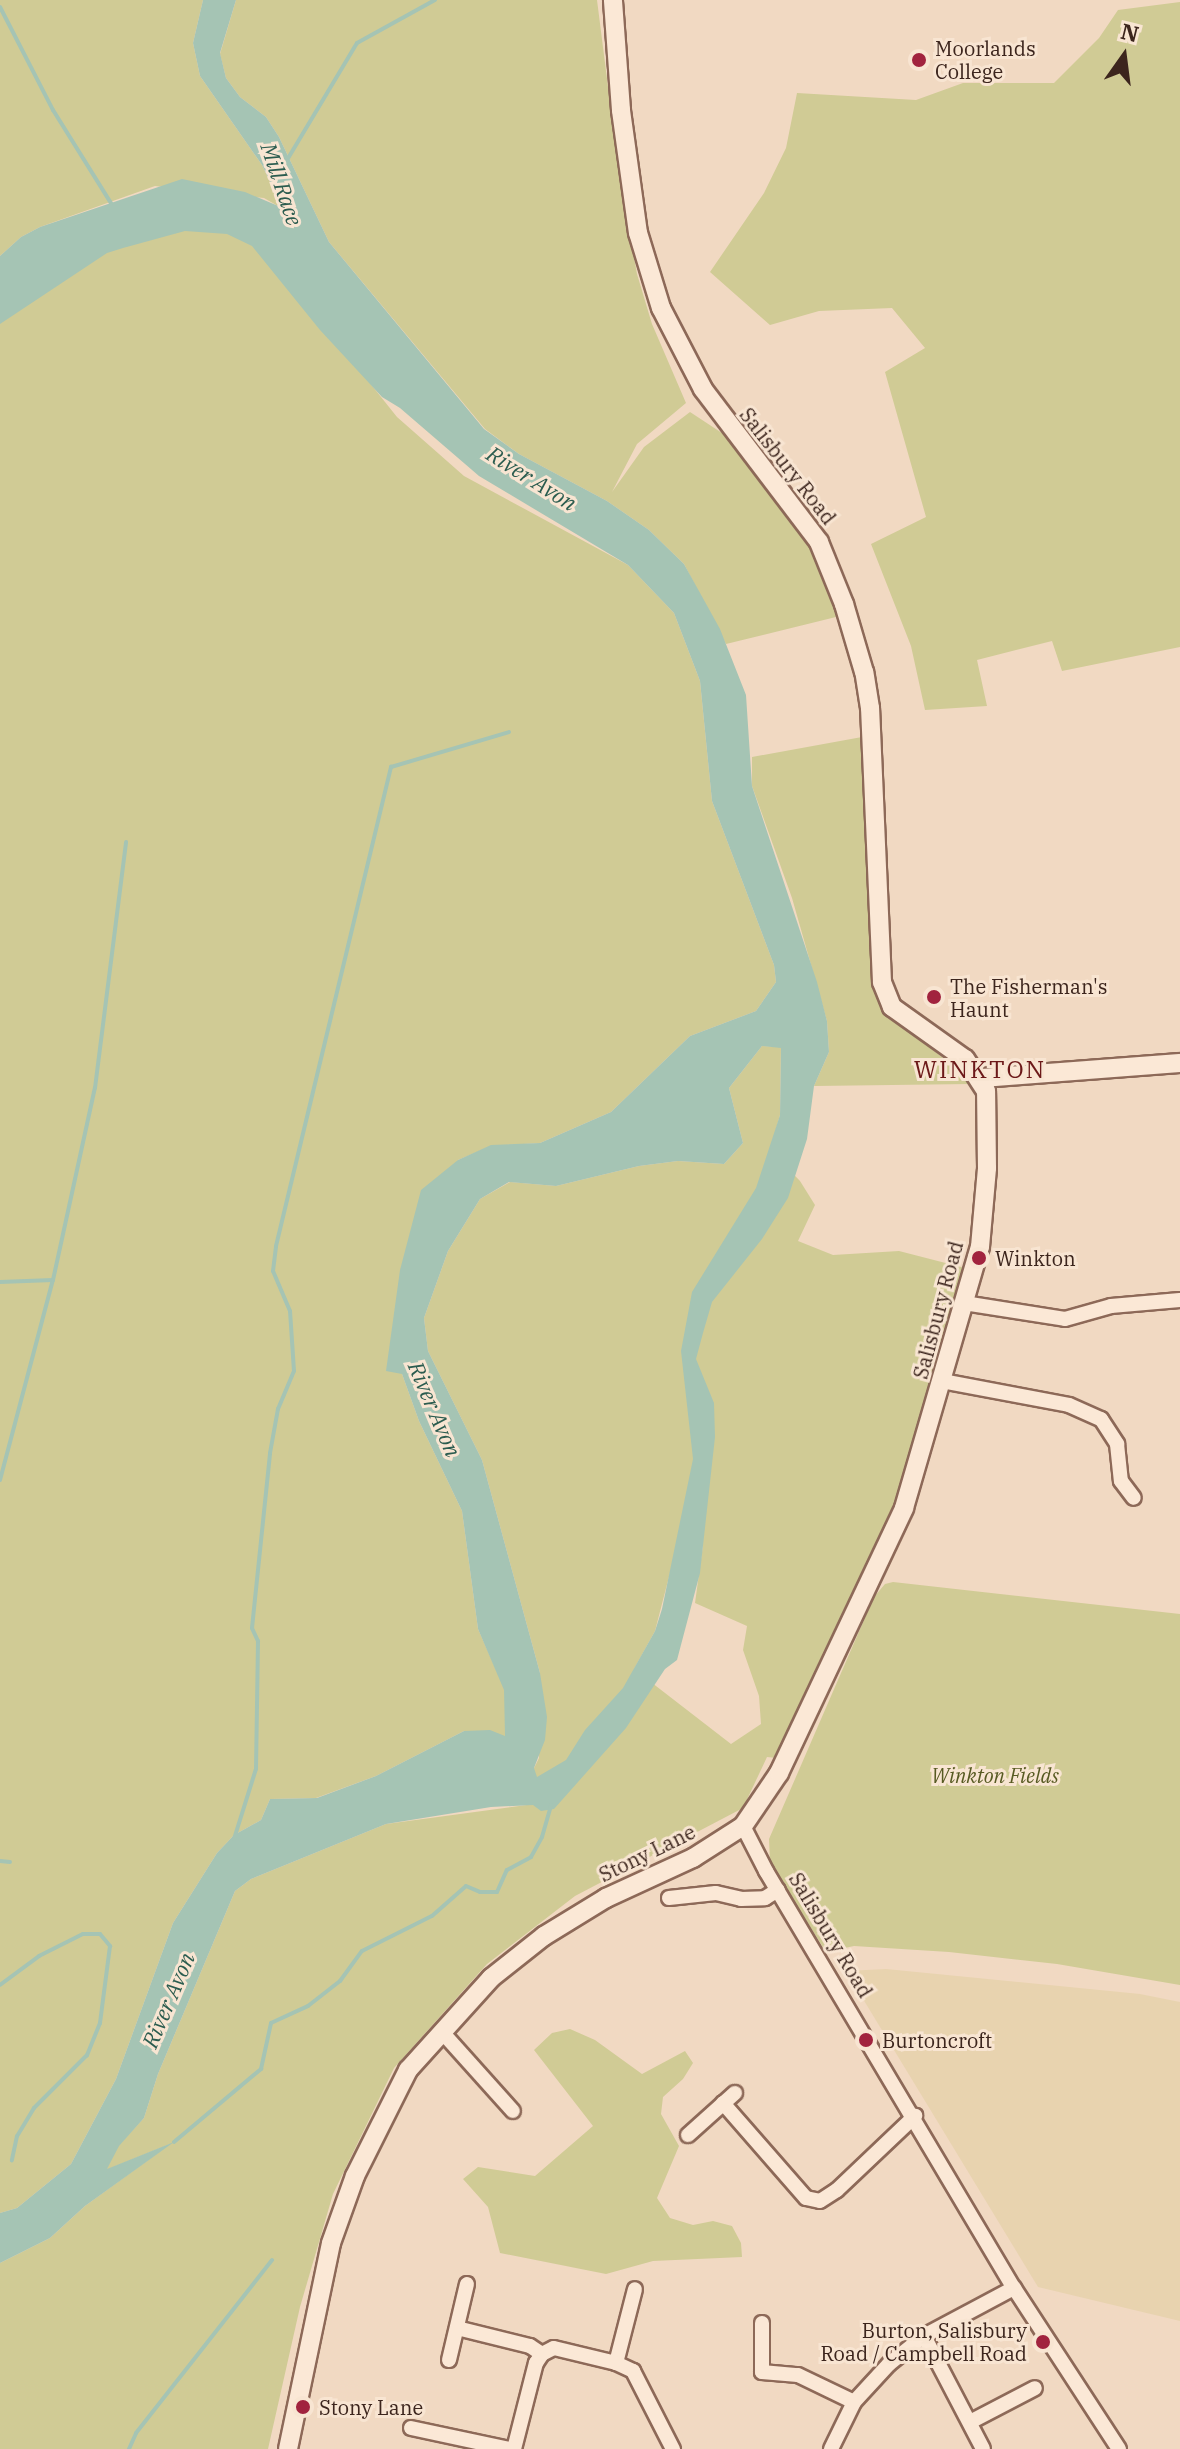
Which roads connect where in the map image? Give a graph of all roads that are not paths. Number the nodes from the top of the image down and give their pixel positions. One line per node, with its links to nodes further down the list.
1 (613, 0): 3 (main road, Salisbury Road)
2 (1180, 1063): 3 (main road)
3 (981, 1078): 5 (main road, Salisbury Road)
4 (1180, 1300): 5 (street)
5 (964, 1303): 6 (main road, Salisbury Road)
6 (942, 1381): 7 (street); 8 (main road, Salisbury Road)
7 (1134, 1498)
8 (743, 1826): 9 (street, Salisbury Road); 11 (main road, Stony Lane)
9 (778, 1890): 10 (street); 15 (street, Salisbury Road)
10 (669, 1898)
11 (442, 2032): 14 (street); 30 (main road, Stony Lane)
12 (735, 2093): 13 (street)
13 (723, 2103): 15 (street); 16 (street)
14 (513, 2111)
15 (915, 2116): 18 (street, Salisbury Road)
16 (688, 2135)
17 (467, 2284): 21 (street)
18 (1014, 2288): 22 (street); 35 (street, Salisbury Road)
19 (635, 2289): 25 (street)
20 (762, 2323): 27 (street)
21 (457, 2328): 23 (street); 24 (street)
22 (924, 2336): 27 (street); 28 (street)
23 (542, 2354): 25 (street); 31 (street)
24 (449, 2360)
25 (616, 2363): 32 (street)
26 (1035, 2388): 28 (street)
27 (854, 2402): 33 (street)
28 (970, 2422): 34 (street)
29 (411, 2428): 31 (street)
30 (288, 2449)
31 (512, 2449)
32 (673, 2449)
33 (831, 2449)
34 (983, 2449)
35 (1119, 2449)

